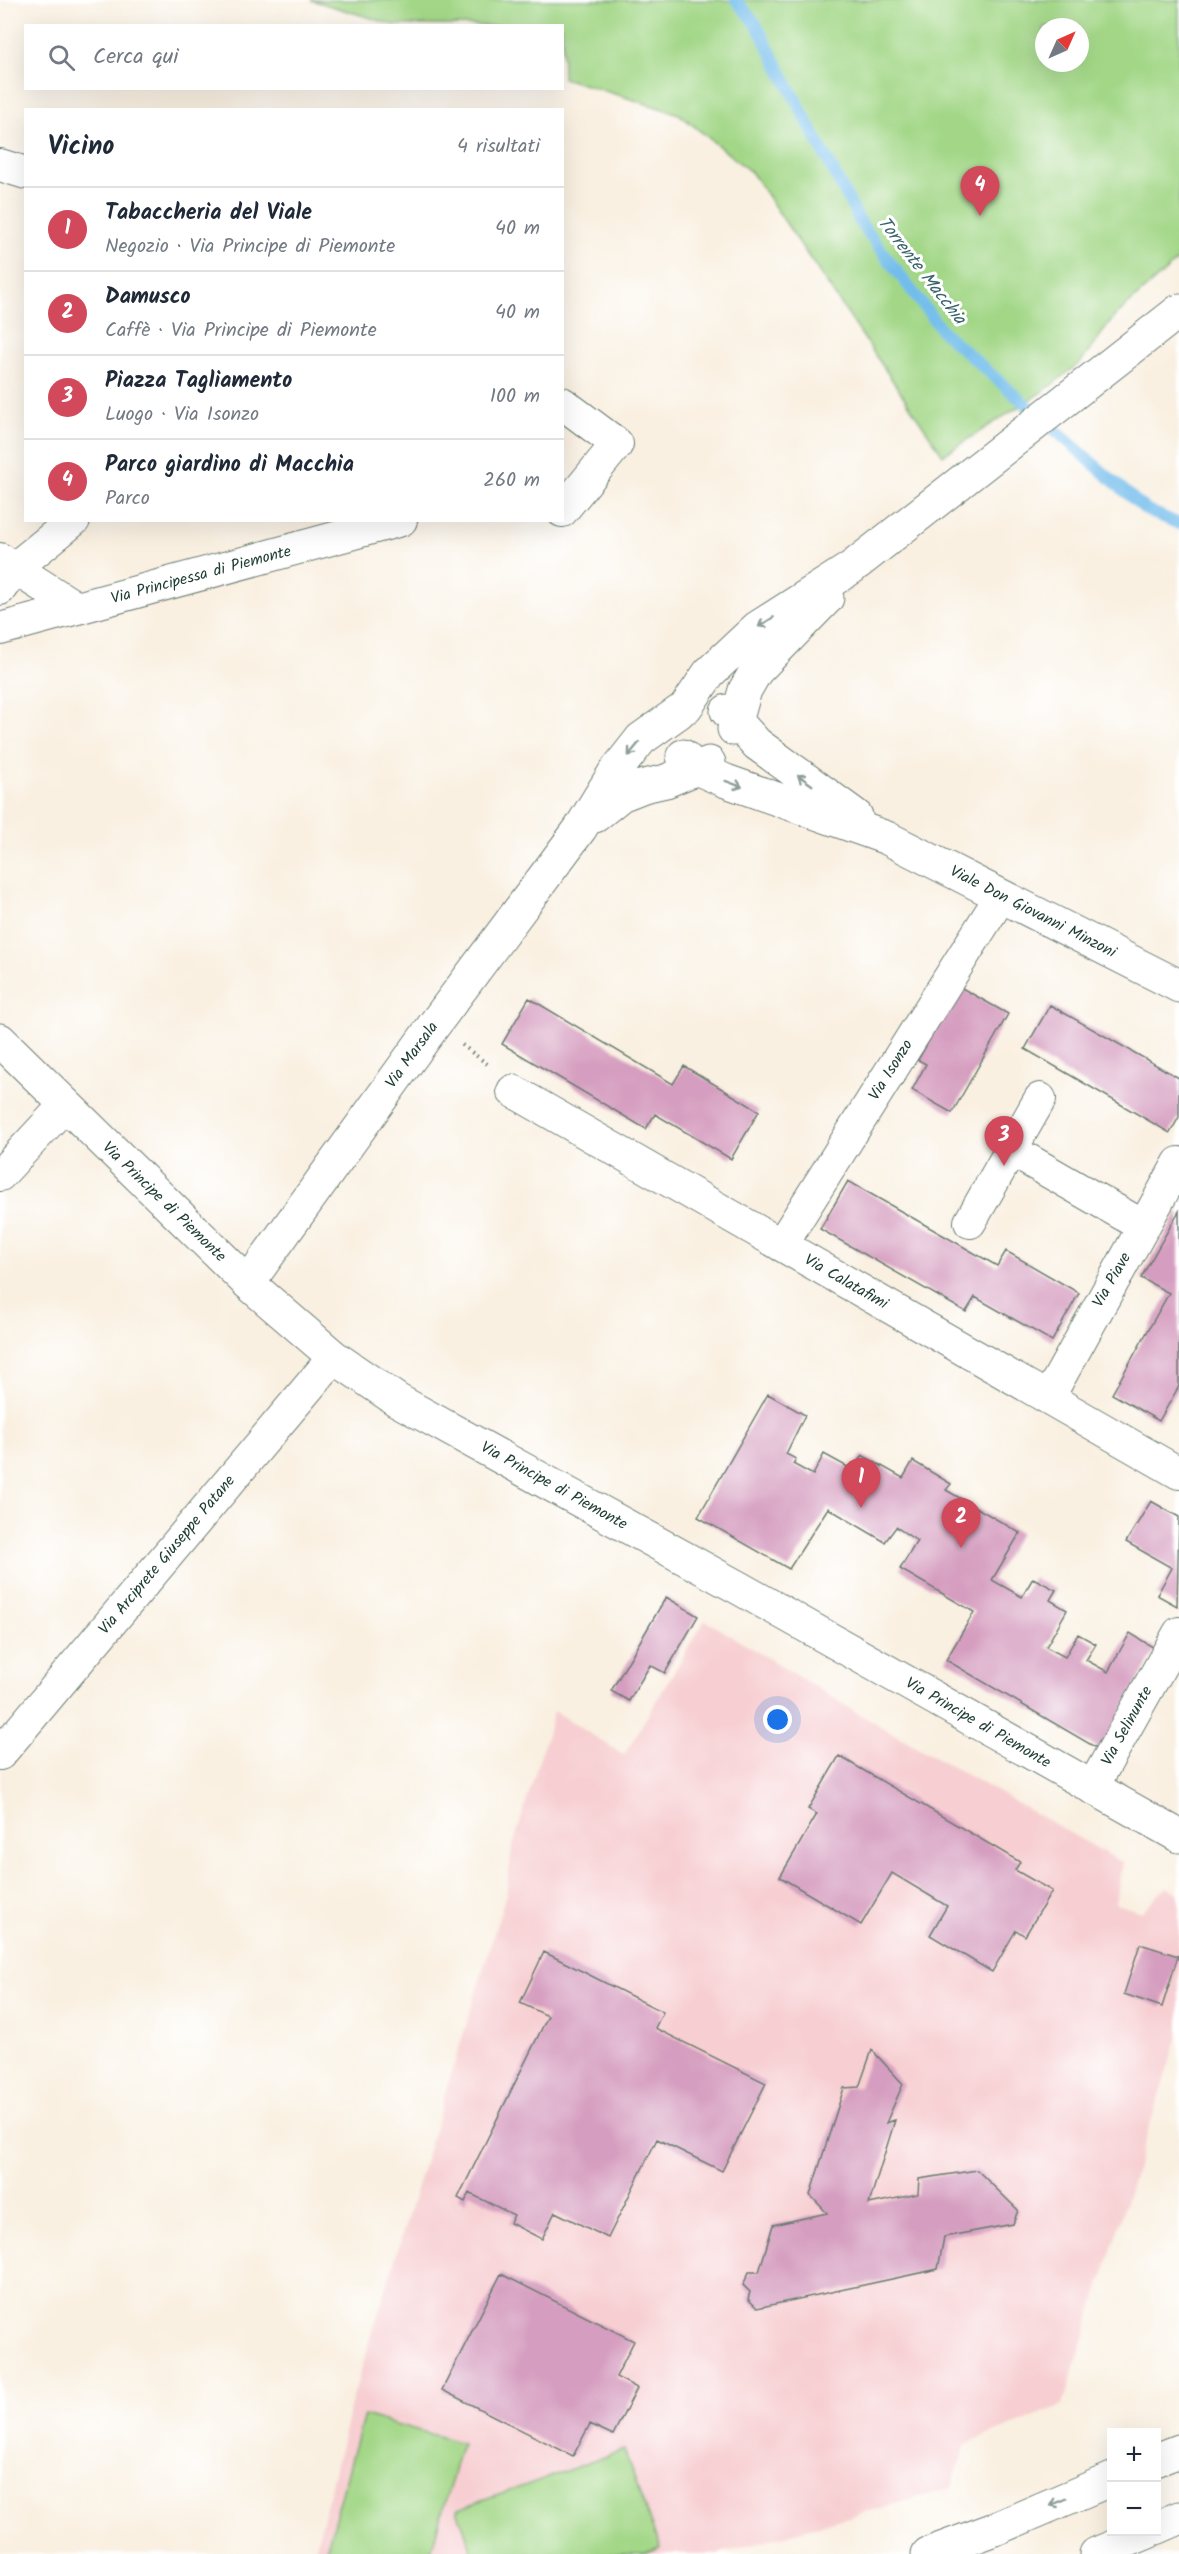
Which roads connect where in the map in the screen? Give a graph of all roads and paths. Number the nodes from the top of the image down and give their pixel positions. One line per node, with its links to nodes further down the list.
1 (0, 165): 2 (street)
2 (24, 172)
3 (1179, 311): 8 (main road)
4 (564, 404): 5 (street)
5 (564, 509)
6 (72, 522): 9 (street)
7 (394, 522): 10 (street, Via Principessa di Piemonte)
8 (851, 568): 12 (main road, one-way to 12); 13 (main road)
9 (5, 572): 10 (street)
10 (77, 608): 11 (street, Via Principessa di Piemonte)
11 (0, 628)
12 (682, 709): 13 (main road); 14 (main road); 15 (main road, one-way to 15)
13 (733, 720): 14 (main road); 16 (main road, one-way to 13)
14 (696, 762): 15 (main road); 16 (main road, one-way to 16)
15 (580, 829): 19 (main road, Via Marsala)
16 (887, 838): 17 (main road, Viale Don Giovanni Minzoni)
17 (1001, 896): 18 (main road, Viale Don Giovanni Minzoni); 29 (street, Via Isonzo)
18 (1179, 986)
19 (434, 1025): 21 (path); 30 (main road, Via Marsala)
20 (0, 1040): 23 (main road, Via Principe di Piemonte)
21 (513, 1091): 29 (street, Via Calatafimi)
22 (1040, 1099): 24 (street)
23 (65, 1105): 26 (street); 30 (main road, Via Principe di Piemonte)
24 (1011, 1150): 27 (street); 28 (street)
25 (1179, 1163): 28 (street, Via Piave)
26 (0, 1175)
27 (969, 1222)
28 (1143, 1226): 32 (street, Via Piave)
29 (781, 1245): 32 (street, Via Calatafimi)
30 (248, 1283): 31 (main road, Via Principe di Piemonte)
31 (334, 1357): 35 (street, Via Arciprete Giuseppe Patane); 36 (main road, Via Principe di Piemonte)
32 (1048, 1398): 33 (street, Via Calatafimi)
33 (1179, 1473)
34 (1179, 1633): 36 (street, Via Selinunte)
35 (0, 1754)
36 (1092, 1788): 37 (main road, Via Principe di Piemonte)
37 (1179, 1836)
38 (1179, 2451): 39 (main road)
39 (1161, 2458)
40 (1107, 2481): 44 (main road, one-way to 44)
41 (1179, 2518): 42 (main road)
42 (1161, 2526)
43 (1139, 2536): 45 (main road)
44 (928, 2554)
45 (1096, 2554)

